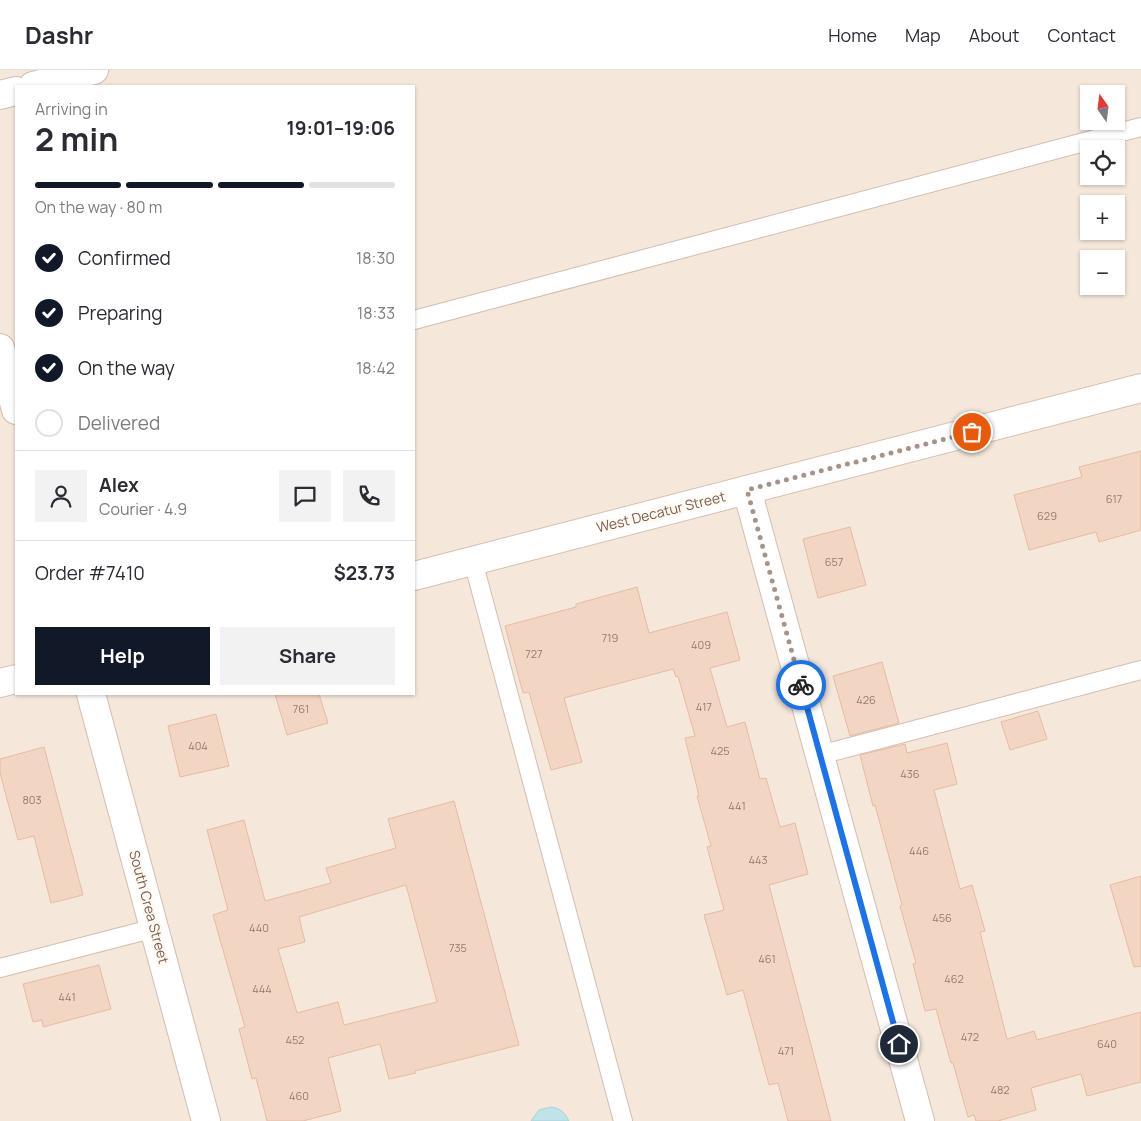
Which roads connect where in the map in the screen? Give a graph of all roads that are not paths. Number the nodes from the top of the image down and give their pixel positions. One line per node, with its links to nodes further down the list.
1 (94, 70): 2 (street)
2 (37, 85)
3 (15, 91): 4 (street)
4 (0, 95)
5 (1141, 127): 6 (lane)
6 (415, 320)
7 (0, 348): 8 (street)
8 (4, 376): 10 (street)
9 (1141, 388): 11 (street, West Decatur Street)
10 (15, 407)
11 (747, 490): 12 (street, West Decatur Street); 18 (street)
12 (472, 561): 13 (street, West Decatur Street); 22 (lane)
13 (415, 576)
14 (1141, 670): 18 (lane)
15 (15, 679): 16 (street)
16 (0, 683)
17 (91, 695): 19 (street, South Crea Street)
18 (820, 755): 23 (street)
19 (155, 928): 20 (lane); 21 (street, South Crea Street)
20 (0, 968)
21 (206, 1121)
22 (623, 1121)
23 (920, 1121)

